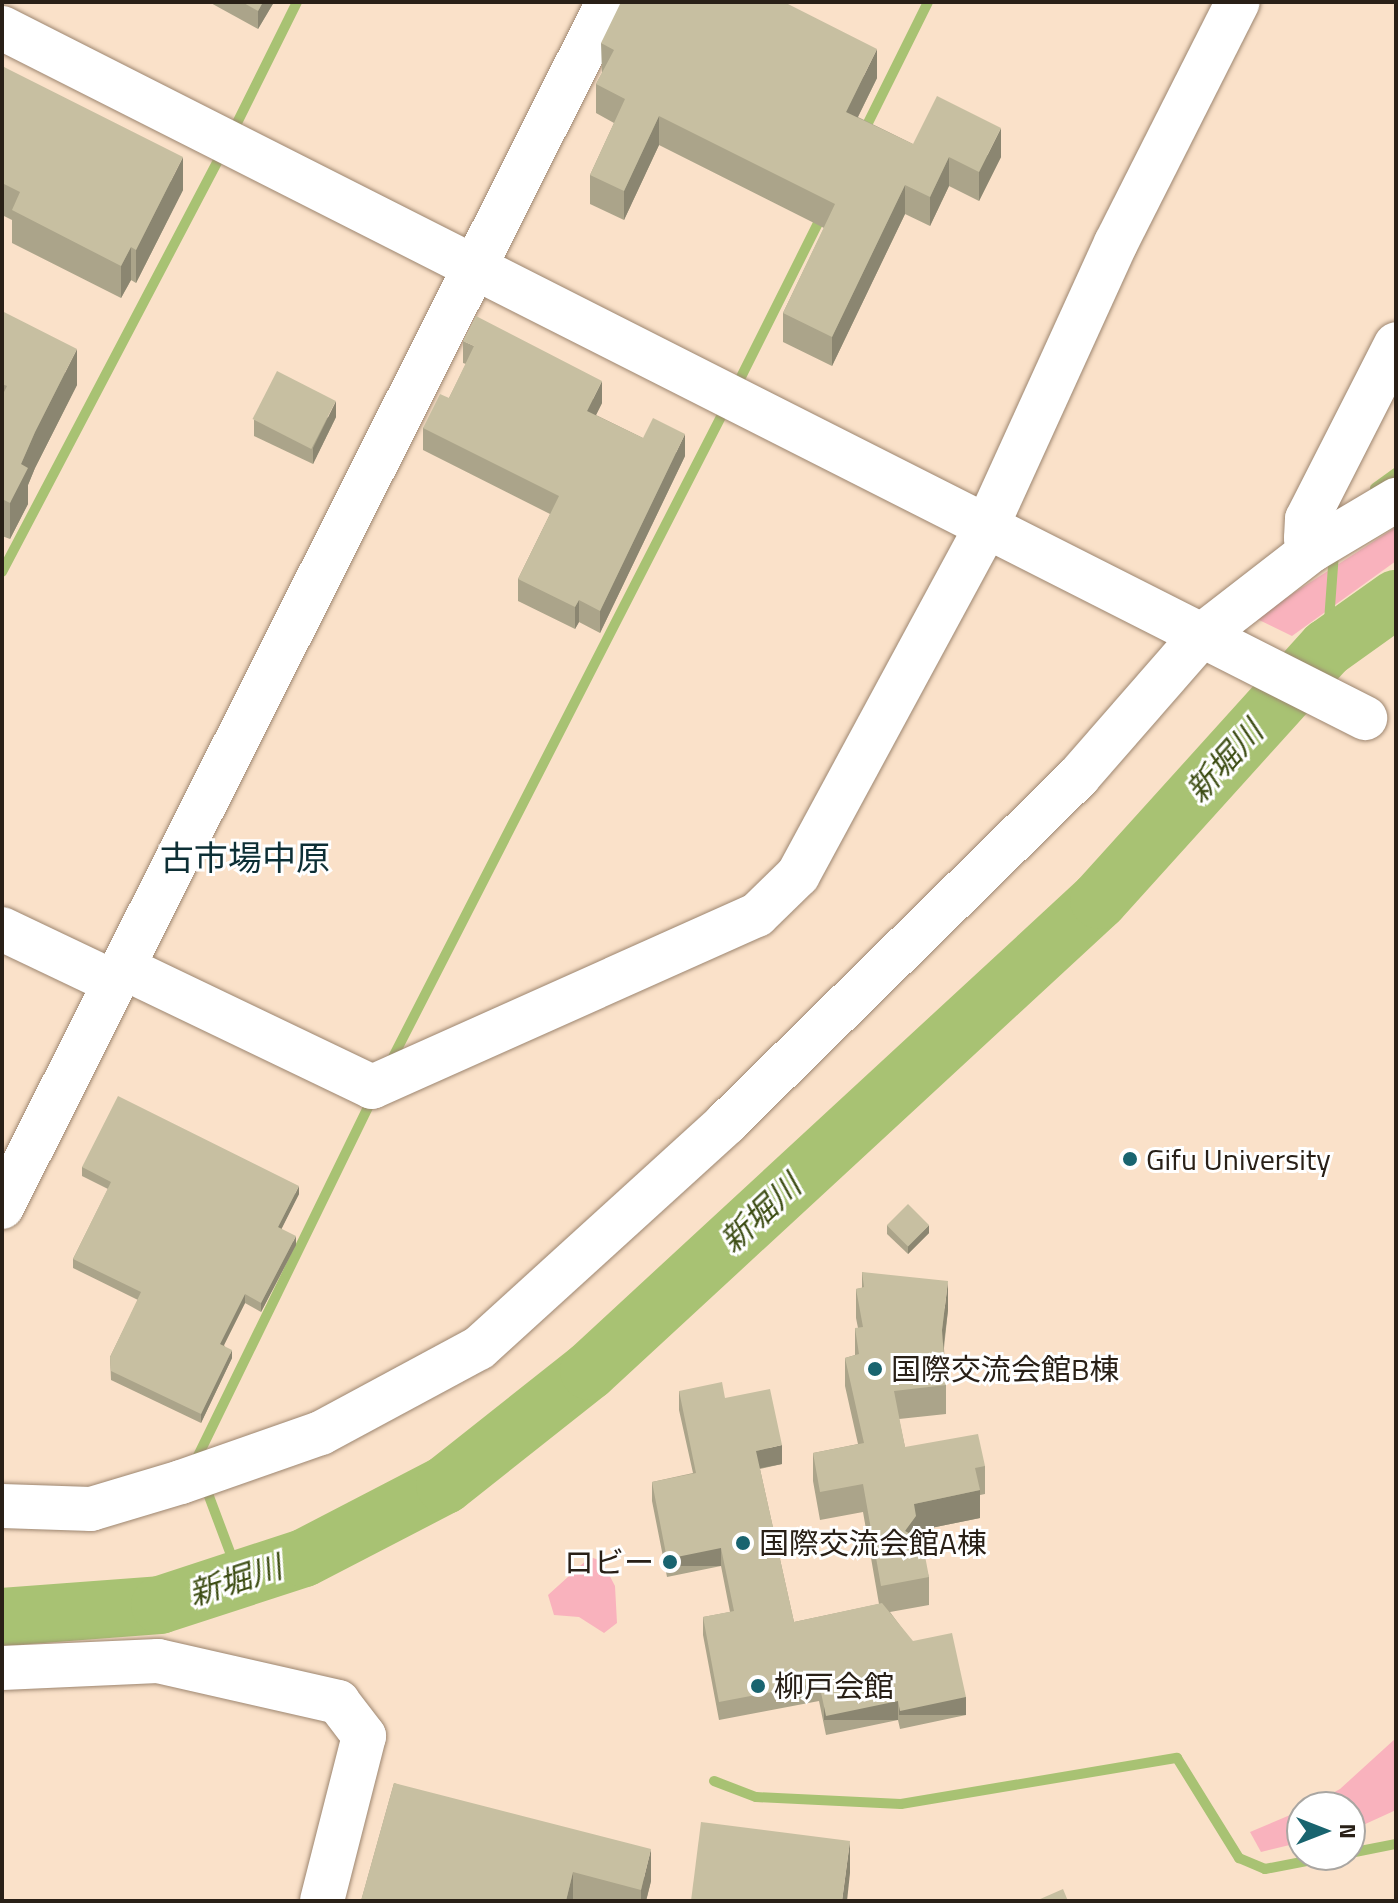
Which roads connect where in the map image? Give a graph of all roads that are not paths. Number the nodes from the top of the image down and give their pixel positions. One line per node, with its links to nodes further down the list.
1 (608, 2): 4 (street)
2 (1238, 2): 7 (street)
3 (2, 28): 4 (street)
4 (471, 268): 7 (street); 12 (street)
5 (1396, 344): 8 (street)
6 (1396, 500): 8 (street)
7 (987, 526): 9 (street); 12 (street)
8 (1312, 550): 9 (street)
9 (1208, 640): 10 (street); 14 (street)
10 (1365, 718)
11 (2, 929): 12 (street)
12 (118, 975): 13 (street)
13 (2, 1207)
14 (2, 1506)
15 (2, 1668): 16 (street)
16 (322, 1901)

